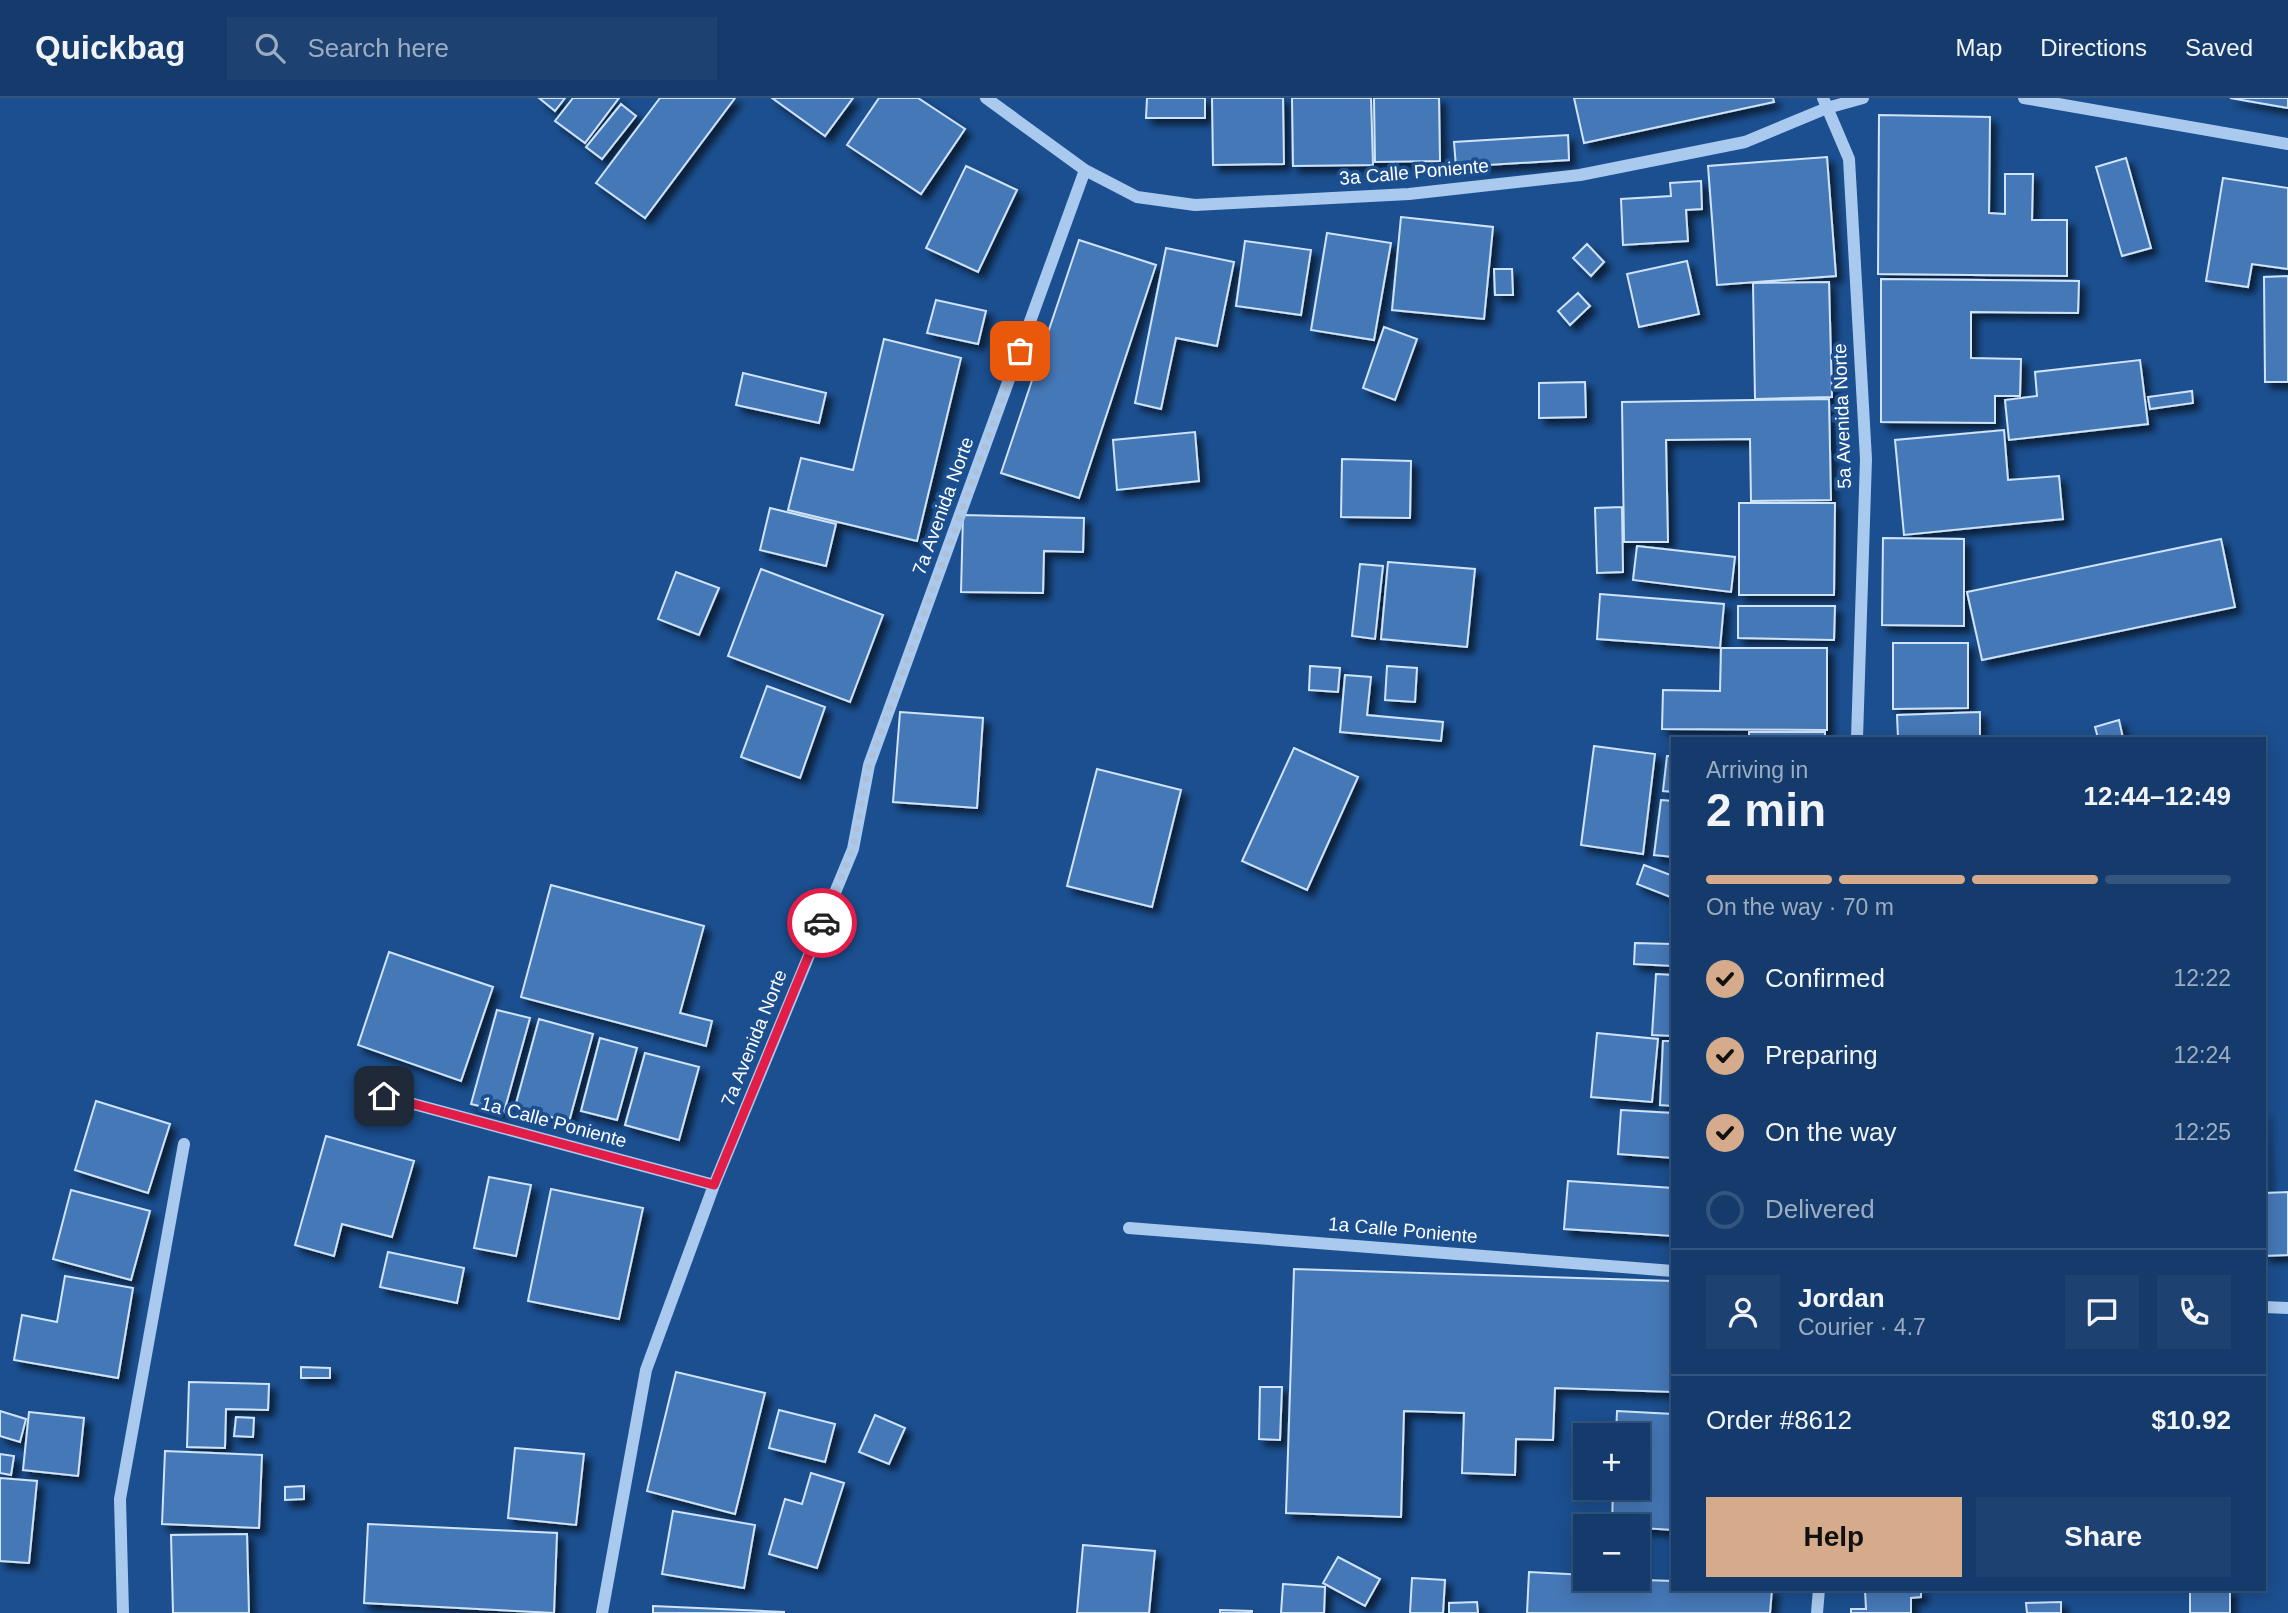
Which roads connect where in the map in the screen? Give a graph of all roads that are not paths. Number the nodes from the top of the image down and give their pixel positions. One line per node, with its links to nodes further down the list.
1 (986, 98): 6 (street, 3a Calle Poniente)
2 (1863, 98): 4 (street, 3a Calle Poniente)
3 (2024, 98): 5 (street)
4 (1825, 103): 6 (street, 3a Calle Poniente); 7 (street, 5a Avenida Norte)
5 (2288, 144)
6 (1085, 170): 10 (street, 7a Avenida Norte)
7 (1857, 737)
8 (384, 1096): 10 (street, 1a Calle Poniente)
9 (184, 1144): 16 (street)
10 (714, 1185): 17 (street, 7a Avenida Norte)
11 (1129, 1228): 12 (street, 1a Calle Poniente)
12 (1671, 1271)
13 (2266, 1307): 14 (street)
14 (2288, 1308)
15 (1819, 1591): 18 (street)
16 (123, 1613)
17 (602, 1613)
18 (1818, 1613)

